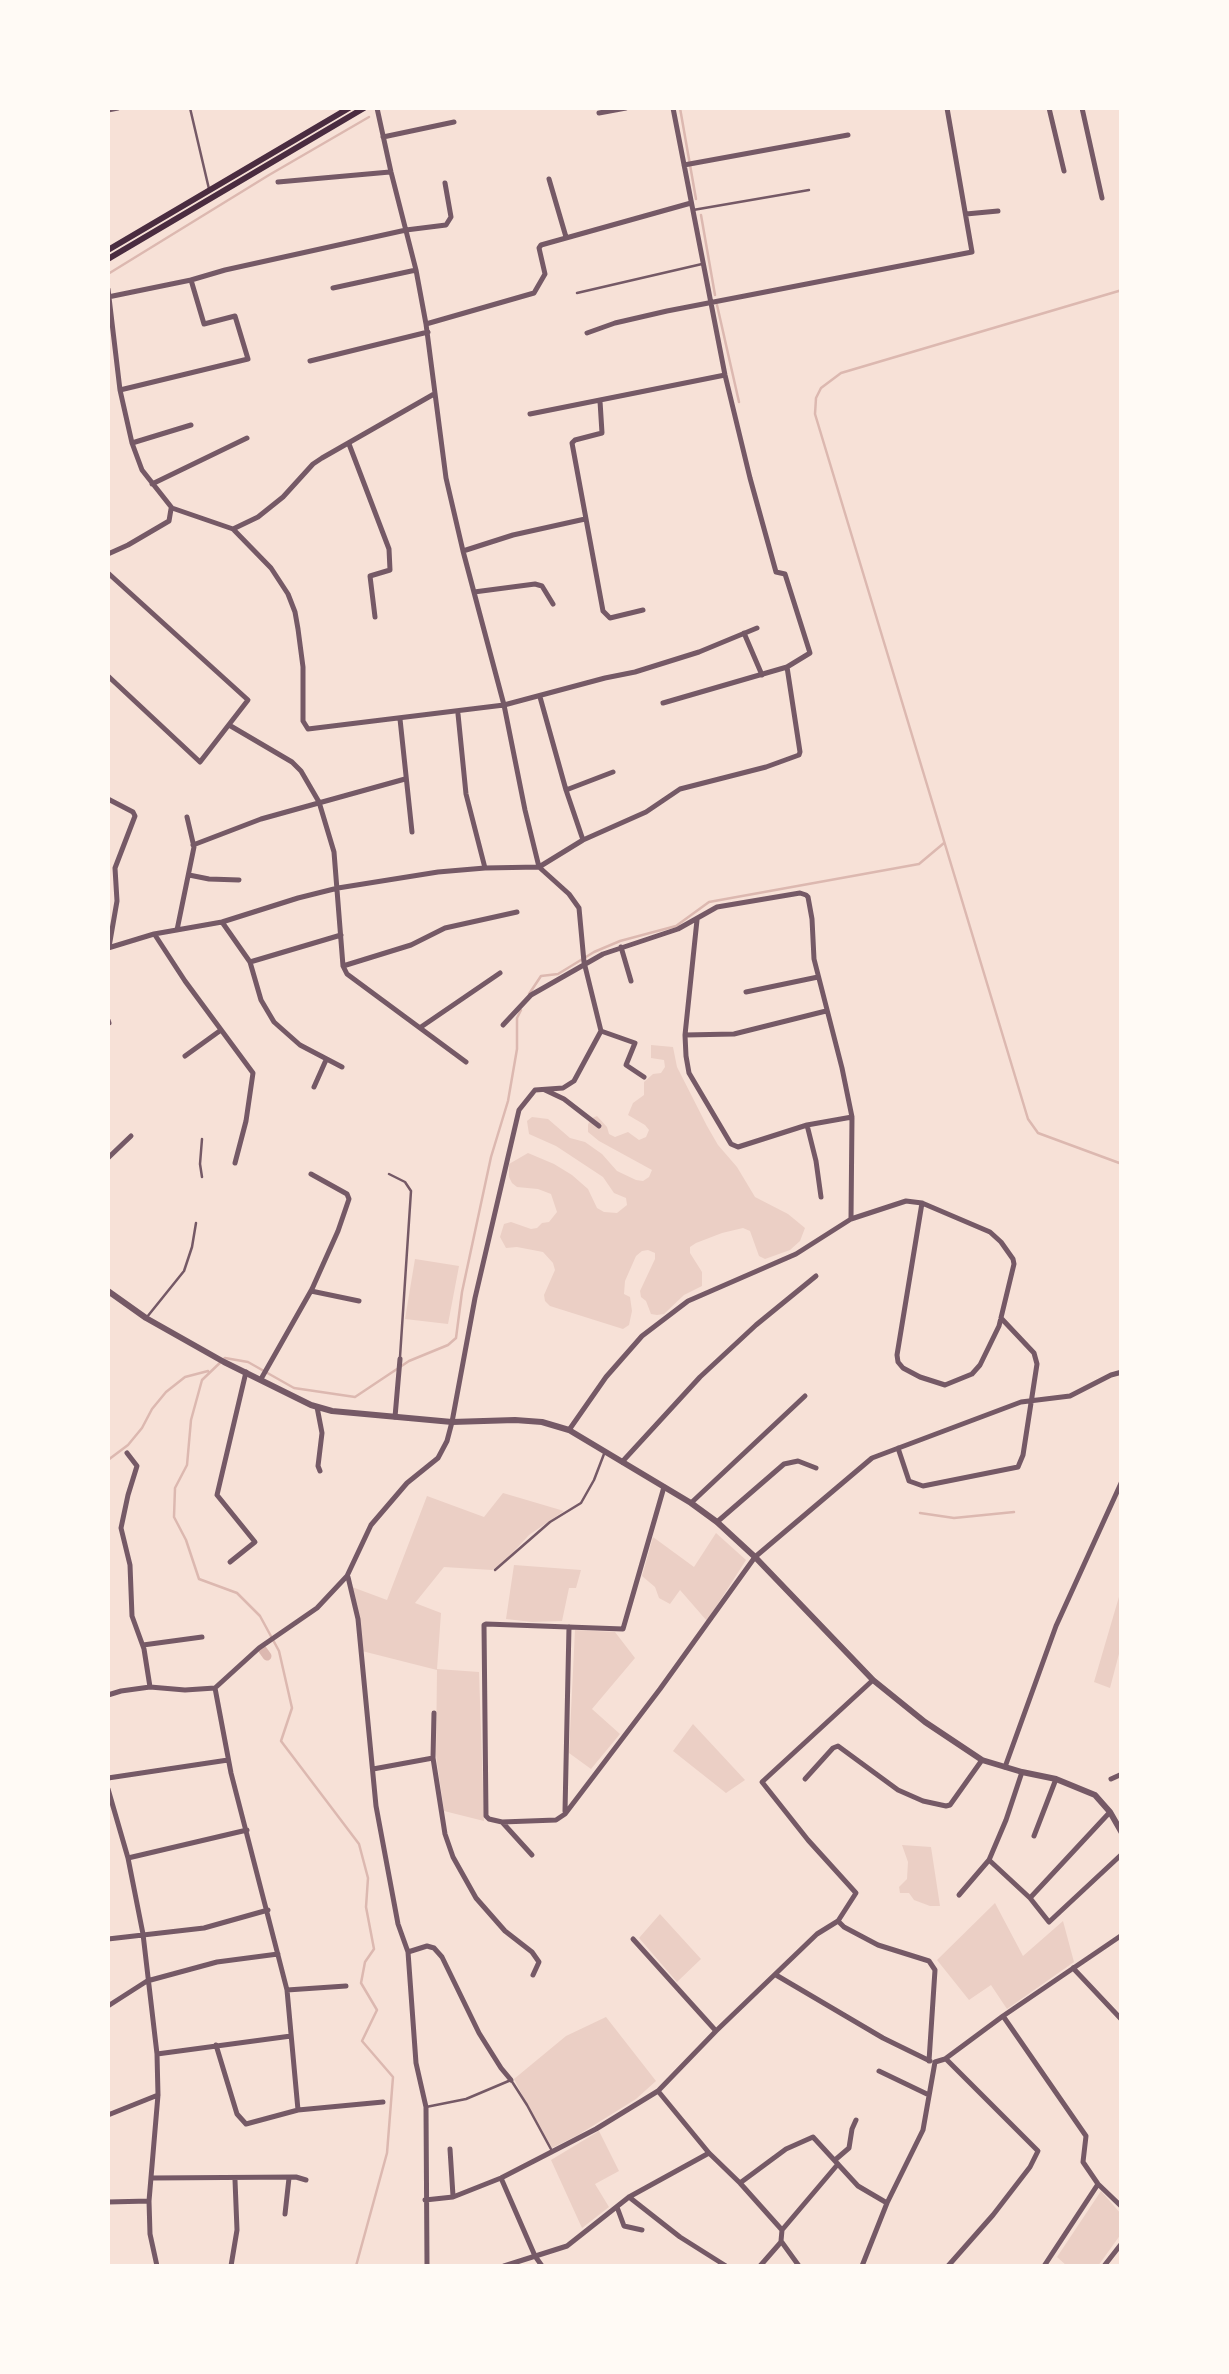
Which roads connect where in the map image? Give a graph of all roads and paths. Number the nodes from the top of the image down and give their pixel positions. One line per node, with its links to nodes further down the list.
1 (118, 108): 11 (street)
2 (190, 108): 22 (lane)
3 (349, 108): 22 (main road)
4 (364, 108): 31 (main road)
5 (377, 108): 15 (street)
6 (626, 108): 12 (street)
7 (673, 108): 16 (street)
8 (948, 108): 27 (street)
9 (1049, 108): 17 (street)
10 (1082, 108): 24 (street)
11 (108, 110)
12 (599, 113)
13 (454, 122): 15 (street)
14 (848, 136): 16 (street)
15 (384, 138): 18 (street)
16 (684, 165): 25 (street)
17 (1064, 171)
18 (390, 172): 20 (street); 28 (street)
19 (548, 180): 29 (street)
20 (278, 182)
21 (445, 182): 28 (street)
22 (208, 189): 30 (main road)
23 (810, 190): 25 (lane)
24 (1102, 198)
25 (692, 206): 29 (street); 32 (street)
26 (998, 210): 27 (street)
27 (965, 214): 39 (street)
28 (406, 230): 33 (street); 34 (street)
29 (566, 236): 40 (street)
30 (108, 250)
31 (108, 259)
32 (704, 264): 37 (lane); 39 (street)
33 (416, 270): 35 (street); 40 (street)
34 (191, 280): 38 (street); 45 (street)
35 (333, 288)
36 (108, 289): 38 (street)
37 (577, 292)
38 (108, 297): 42 (street)
39 (711, 302): 41 (street); 44 (street)
40 (427, 328): 43 (street); 46 (street)
41 (587, 333)
42 (110, 342): 45 (street)
43 (310, 361)
44 (725, 375): 47 (street); 66 (street)
45 (120, 390): 51 (street)
46 (434, 394): 52 (street); 57 (street)
47 (600, 401): 48 (street); 55 (street)
48 (530, 414)
49 (190, 425): 51 (street)
50 (247, 438): 53 (street)
51 (132, 443): 53 (street)
52 (349, 444): 56 (street); 63 (street)
53 (152, 484): 54 (street)
54 (172, 508): 56 (street); 58 (street)
55 (585, 520): 57 (street); 62 (street)
56 (233, 529): 73 (street)
57 (463, 551): 60 (street)
58 (108, 554)
59 (108, 573): 74 (street)
60 (474, 592): 61 (street); 71 (street)
61 (553, 604)
62 (643, 610)
63 (375, 617)
64 (757, 628): 65 (street)
65 (744, 634): 67 (street); 69 (street)
66 (787, 668): 67 (street); 82 (street)
67 (762, 675): 70 (street)
68 (108, 676): 74 (street)
69 (540, 697): 71 (street); 77 (street)
70 (663, 703)
71 (504, 705): 72 (street); 84 (street)
72 (458, 712): 73 (street); 86 (street)
73 (400, 719): 76 (street)
74 (230, 726): 79 (street)
75 (613, 772): 77 (street)
76 (405, 779): 79 (street); 81 (street)
77 (566, 790): 82 (street)
78 (108, 799): 85 (street)
79 (319, 802): 83 (street); 89 (street)
80 (186, 818): 83 (street)
81 (412, 832)
82 (584, 840): 84 (street)
83 (193, 844): 87 (street)
84 (538, 867): 86 (street); 98 (street)
85 (111, 868): 97 (street)
86 (485, 868): 89 (street)
87 (189, 875): 88 (street); 93 (street)
88 (240, 880)
89 (338, 888): 92 (street); 95 (street)
90 (517, 912): 100 (street)
91 (698, 918): 96 (street); 102 (street); 110 (street)
92 (222, 922): 93 (street); 99 (street)
93 (178, 930): 94 (street)
94 (154, 934): 97 (street); 108 (street)
95 (341, 935): 99 (street); 100 (street)
96 (621, 947): 98 (street); 103 (street)
97 (108, 948)
98 (584, 960): 106 (street); 109 (street)
99 (250, 962): 112 (street)
100 (344, 966): 107 (street)
101 (500, 972): 107 (street)
102 (818, 977): 104 (street); 105 (street)
103 (631, 981)
104 (746, 992)
105 (826, 1011): 110 (street); 118 (street)
106 (503, 1025)
107 (421, 1027): 113 (street)
108 (220, 1030): 111 (street); 124 (street)
109 (600, 1032): 115 (street); 117 (street)
110 (685, 1035): 119 (street)
111 (185, 1056)
112 (326, 1060): 114 (street); 116 (street)
113 (466, 1062)
114 (342, 1068)
115 (644, 1078)
116 (314, 1086)
117 (542, 1088): 120 (street); 146 (street)
118 (852, 1117): 119 (street); 130 (street)
119 (807, 1125): 128 (street)
120 (599, 1126)
121 (132, 1136): 123 (street)
122 (202, 1138): 127 (lane)
123 (108, 1158)
124 (235, 1163)
125 (311, 1174): 134 (street)
126 (389, 1174): 138 (lane)
127 (202, 1177)
128 (820, 1197)
129 (922, 1202): 130 (street); 137 (street); 137 (street)
130 (851, 1219): 147 (street)
131 (196, 1223): 136 (lane)
132 (816, 1276): 151 (street)
133 (108, 1291): 136 (street)
134 (311, 1291): 135 (street); 141 (street)
135 (360, 1301)
136 (146, 1318): 139 (street)
137 (1001, 1318): 143 (street)
138 (400, 1359): 145 (street)
139 (246, 1372): 141 (street); 159 (street)
140 (1122, 1372): 143 (street)
141 (262, 1377): 144 (street)
142 (806, 1396): 156 (street)
143 (1033, 1399): 148 (street); 148 (street)
144 (317, 1407): 145 (street); 153 (street)
145 (395, 1417): 146 (street)
146 (452, 1422): 147 (street); 161 (street)
147 (569, 1430): 150 (street)
148 (898, 1448): 158 (street)
149 (127, 1453): 164 (street)
150 (604, 1453): 151 (street); 160 (lane)
151 (622, 1462): 155 (street)
152 (816, 1468): 157 (street)
153 (320, 1471)
154 (1122, 1481): 173 (street)
155 (664, 1488): 156 (street); 162 (street)
156 (691, 1504): 157 (street)
157 (716, 1522): 158 (street)
158 (755, 1556): 165 (street); 183 (street)
159 (230, 1562)
160 (495, 1570)
161 (348, 1576): 167 (street); 174 (street)
162 (569, 1626): 183 (street); 184 (street)
163 (202, 1637): 164 (street)
164 (142, 1645): 166 (street)
165 (872, 1680): 172 (street); 195 (street)
166 (150, 1687): 167 (street); 168 (street)
167 (214, 1688): 171 (street)
168 (108, 1696)
169 (434, 1712): 170 (street)
170 (433, 1758): 174 (street); 203 (street)
171 (229, 1760): 177 (street); 185 (street)
172 (982, 1760): 173 (street); 178 (street)
173 (1005, 1767): 175 (street)
174 (373, 1769): 200 (street)
175 (1022, 1772): 179 (street); 191 (street)
176 (1122, 1774): 180 (street)
177 (108, 1778)
178 (805, 1779)
179 (1056, 1779): 182 (street); 187 (street)
180 (1111, 1779)
181 (108, 1789): 190 (street)
182 (1110, 1812): 186 (street); 193 (street)
183 (565, 1814): 184 (street)
184 (502, 1822): 189 (street)
185 (247, 1830): 190 (street); 194 (street)
186 (1122, 1833)
187 (1034, 1836)
188 (1122, 1854): 193 (street)
189 (532, 1856)
190 (128, 1858): 196 (street)
191 (989, 1860): 192 (street); 193 (street)
192 (959, 1895)
193 (1030, 1898)
194 (268, 1910): 196 (street); 201 (street)
195 (838, 1920): 204 (street); 216 (street)
196 (142, 1934): 198 (street); 205 (street)
197 (1122, 1934): 202 (street)
198 (108, 1939)
199 (633, 1939): 211 (street)
200 (408, 1952): 218 (street); 223 (street)
201 (278, 1954): 205 (street); 207 (street)
202 (1073, 1968): 209 (street); 210 (street)
203 (533, 1974)
204 (776, 1975): 211 (street); 216 (street)
205 (147, 1981): 208 (street); 214 (street)
206 (346, 1986): 207 (street)
207 (288, 1990): 212 (street)
208 (108, 2006)
209 (1003, 2016): 215 (street); 237 (street)
210 (1122, 2020)
211 (716, 2031): 219 (street)
212 (291, 2036): 213 (street); 224 (street)
213 (216, 2045): 214 (street); 224 (street)
214 (157, 2054): 220 (street)
215 (945, 2059): 216 (street); 261 (street)
216 (932, 2061): 221 (street)
217 (879, 2071): 221 (street)
218 (511, 2080): 223 (lane); 228 (lane)
219 (658, 2090): 228 (street); 229 (street)
220 (158, 2095): 225 (street); 231 (street)
221 (928, 2096): 243 (street)
222 (383, 2102): 224 (street)
223 (426, 2107): 240 (street)
224 (298, 2110)
225 (108, 2115)
226 (856, 2120): 230 (street)
227 (450, 2149): 238 (street)
228 (553, 2152): 233 (street)
229 (709, 2153): 236 (street); 239 (street)
230 (837, 2162): 236 (street); 243 (street); 248 (street)
231 (152, 2178): 234 (street); 241 (street)
232 (289, 2178): 234 (street); 235 (street); 246 (street)
233 (502, 2178): 238 (street); 251 (street)
234 (235, 2179): 253 (street)
235 (306, 2180)
236 (740, 2182): 248 (street)
237 (1098, 2184): 244 (street); 262 (street)
238 (453, 2197): 240 (street)
239 (629, 2197): 245 (street); 257 (street)
240 (425, 2200): 254 (street)
241 (149, 2201): 242 (street); 252 (street)
242 (108, 2202)
243 (887, 2203): 260 (street)
244 (1122, 2206)
245 (618, 2207): 247 (street); 251 (street)
246 (286, 2214)
247 (642, 2230)
248 (782, 2230): 249 (street)
249 (781, 2242): 258 (street); 259 (street)
250 (1122, 2243): 263 (street)
251 (534, 2256): 255 (street); 256 (street)
252 (157, 2266)
253 (230, 2266)
254 (427, 2266)
255 (504, 2266)
256 (542, 2266)
257 (726, 2266)
258 (760, 2266)
259 (799, 2266)
260 (862, 2266)
261 (948, 2266)
262 (1044, 2266)
263 (1104, 2266)

